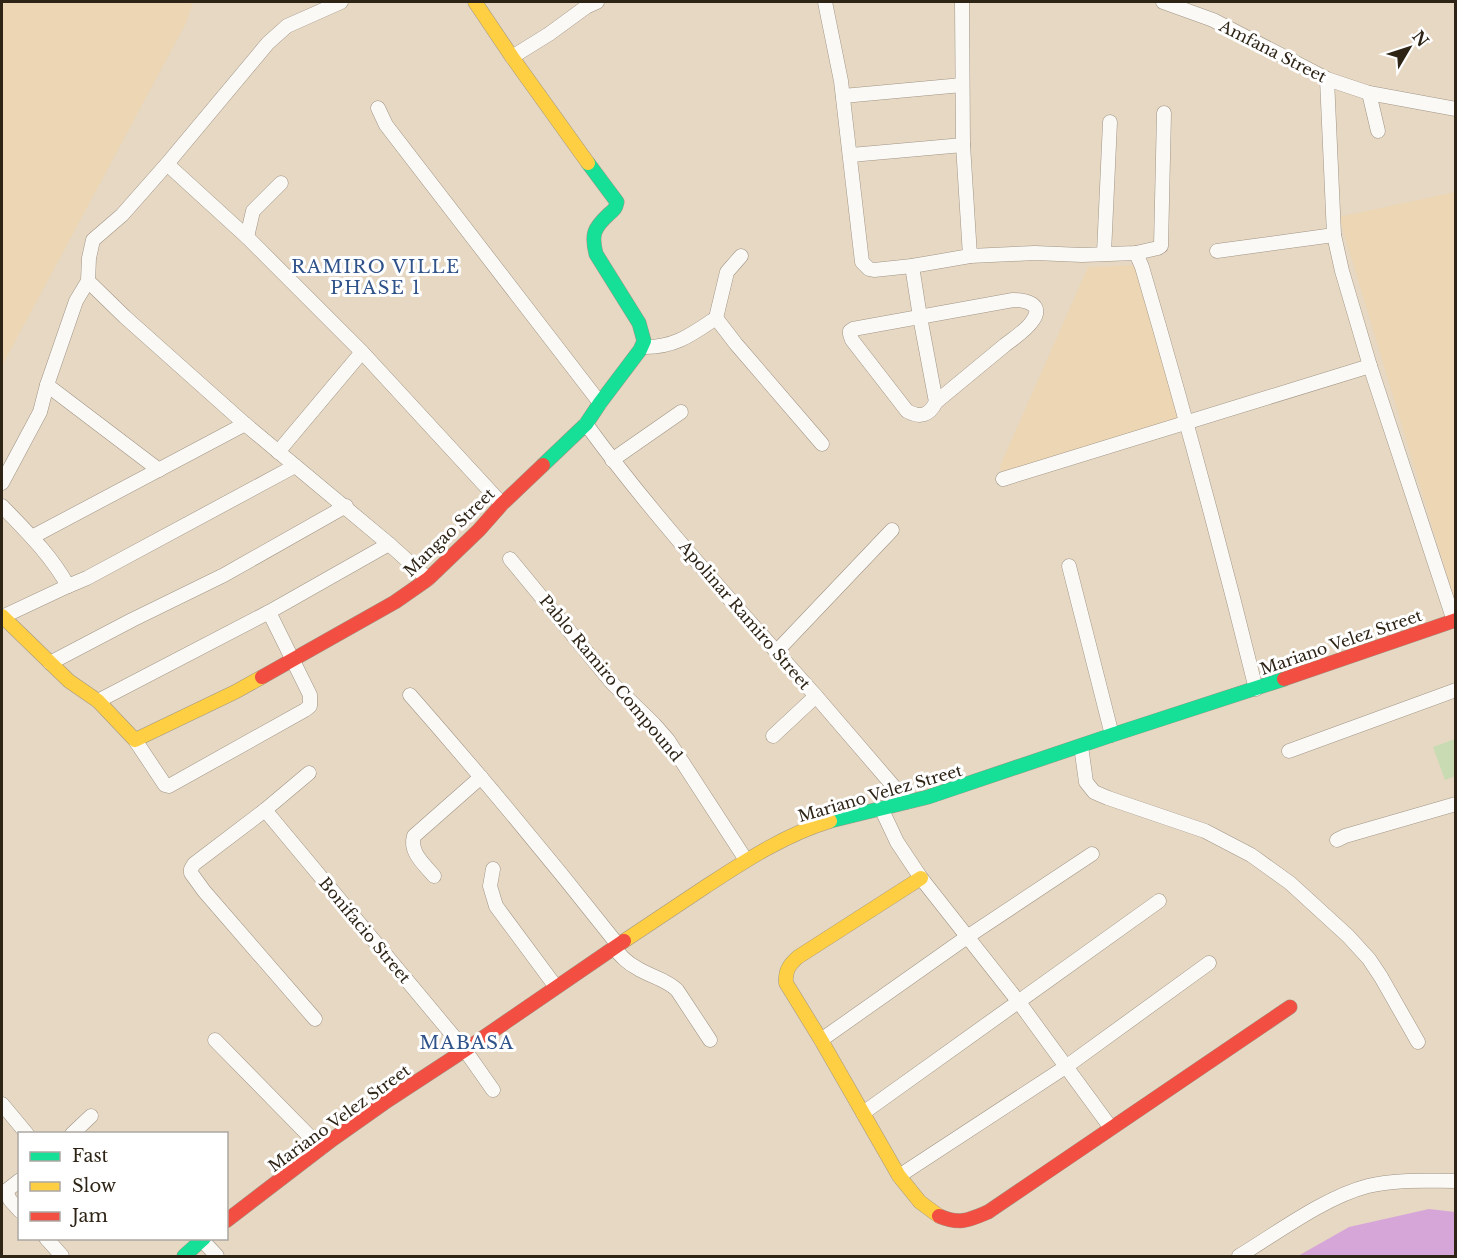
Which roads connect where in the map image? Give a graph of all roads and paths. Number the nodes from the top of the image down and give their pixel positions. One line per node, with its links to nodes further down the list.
1 (341, 2): 19 (street)
2 (475, 2): 7 (street)
3 (597, 2): 7 (street)
4 (825, 2): 11 (street)
5 (962, 2): 9 (street)
6 (1163, 2): 8 (street, Amfana Street)
7 (512, 57): 32 (street)
8 (1327, 79): 10 (street, Amfana Street); 21 (street)
9 (962, 85): 11 (street); 17 (street)
10 (1369, 93): 13 (street, Amfana Street); 16 (street)
11 (843, 96): 18 (street)
12 (378, 108): 37 (street)
13 (1455, 109)
14 (1164, 113): 24 (street)
15 (1110, 122): 25 (street)
16 (1378, 131)
17 (963, 145): 18 (street); 27 (street)
18 (851, 155): 28 (street)
19 (167, 164): 22 (street); 29 (street)
20 (281, 183): 22 (street)
21 (1334, 235): 23 (street); 34 (street)
22 (247, 237): 33 (street)
23 (1217, 251)
24 (1136, 253): 25 (street); 41 (street)
25 (1104, 254): 27 (street)
26 (741, 256): 31 (street)
27 (970, 256): 28 (street)
28 (912, 266): 30 (street)
29 (88, 281): 35 (street); 39 (street)
30 (920, 317): 36 (street); 36 (street); 36 (street)
31 (716, 318): 32 (street); 42 (street)
32 (642, 347): 37 (street, Mangao Street)
33 (362, 352): 43 (street); 49 (street)
34 (1370, 366): 41 (street); 61 (street)
35 (47, 385): 46 (street); 48 (street)
36 (936, 402)
37 (600, 403): 40 (street, Mangao Street)
38 (681, 412): 44 (street)
39 (245, 424): 43 (street); 46 (street)
40 (586, 424): 44 (street, Apolinar Ramiro Street); 49 (street, Mangao Street)
41 (1186, 424): 47 (street); 65 (street)
42 (822, 444)
43 (278, 452): 45 (street)
44 (612, 460): 62 (street, Apolinar Ramiro Street)
45 (295, 466): 51 (street); 58 (street)
46 (159, 470): 53 (street)
47 (1003, 479)
48 (2, 483)
49 (502, 504): 57 (street, Mangao Street)
50 (2, 506): 53 (street)
51 (346, 506): 54 (street); 64 (street)
52 (892, 530): 62 (street)
53 (32, 537): 58 (street)
54 (390, 544): 57 (street); 59 (street)
55 (510, 560): 83 (street, Pablo Ramiro Compound)
56 (1069, 566): 70 (street)
57 (428, 579): 63 (street, Mangao Street)
58 (68, 586): 60 (street)
59 (269, 612): 63 (street); 69 (street)
60 (2, 617): 64 (street)
61 (1455, 620): 65 (street, Mariano Velez Street)
62 (776, 652): 68 (street, Apolinar Ramiro Street)
63 (293, 659): 72 (street, Mangao Street); 72 (street)
64 (50, 663): 69 (street)
65 (1256, 689): 70 (street, Mariano Velez Street)
66 (1455, 690): 74 (street)
67 (410, 695): 76 (street)
68 (816, 696): 71 (street); 77 (street, Apolinar Ramiro Street)
69 (98, 701): 72 (street)
70 (1112, 735): 73 (street, Mariano Velez Street)
71 (773, 736)
72 (135, 740)
73 (1081, 746): 77 (street, Mariano Velez Street); 98 (street)
74 (1289, 750)
75 (309, 773): 80 (street)
76 (482, 777): 85 (street); 89 (street)
77 (907, 802): 79 (street, Mariano Velez Street)
78 (1455, 804): 81 (street)
79 (881, 808): 83 (street, Mariano Velez Street); 86 (street)
80 (265, 810): 94 (street); 99 (street, Bonifacio Street)
81 (1337, 840)
82 (1092, 854): 88 (street)
83 (746, 860): 89 (street, Mariano Velez Street)
84 (493, 868): 91 (street)
85 (434, 876)
86 (921, 878): 88 (street); 97 (street)
87 (1159, 901): 92 (street)
88 (967, 937): 92 (street); 97 (street)
89 (616, 947): 91 (street, Mariano Velez Street); 96 (street)
90 (1209, 963): 100 (street)
91 (556, 987): 99 (street, Mariano Velez Street)
92 (1018, 1001): 100 (street); 103 (street)
93 (1290, 1007): 105 (street)
94 (315, 1020)
95 (216, 1040): 108 (street)
96 (710, 1040)
97 (822, 1040): 103 (street)
98 (1418, 1042)
99 (465, 1050): 101 (street, Bonifacio Street); 108 (street, Mariano Velez Street)
100 (1066, 1066): 105 (street); 109 (street)
101 (493, 1090)
102 (3, 1108): 106 (street)
103 (863, 1113): 109 (street)
104 (91, 1116): 107 (street)
105 (1111, 1128): 109 (street)
106 (25, 1132)
107 (74, 1132)
108 (321, 1148): 113 (street, Mariano Velez Street)
109 (899, 1176)
110 (1455, 1181): 120 (street)
111 (18, 1182): 112 (street)
112 (18, 1208)
113 (228, 1219)
114 (47, 1240): 117 (street)
115 (202, 1240): 118 (street)
116 (204, 1240): 119 (street)
117 (62, 1257)
118 (184, 1257)
119 (218, 1257)
120 (1239, 1257)

